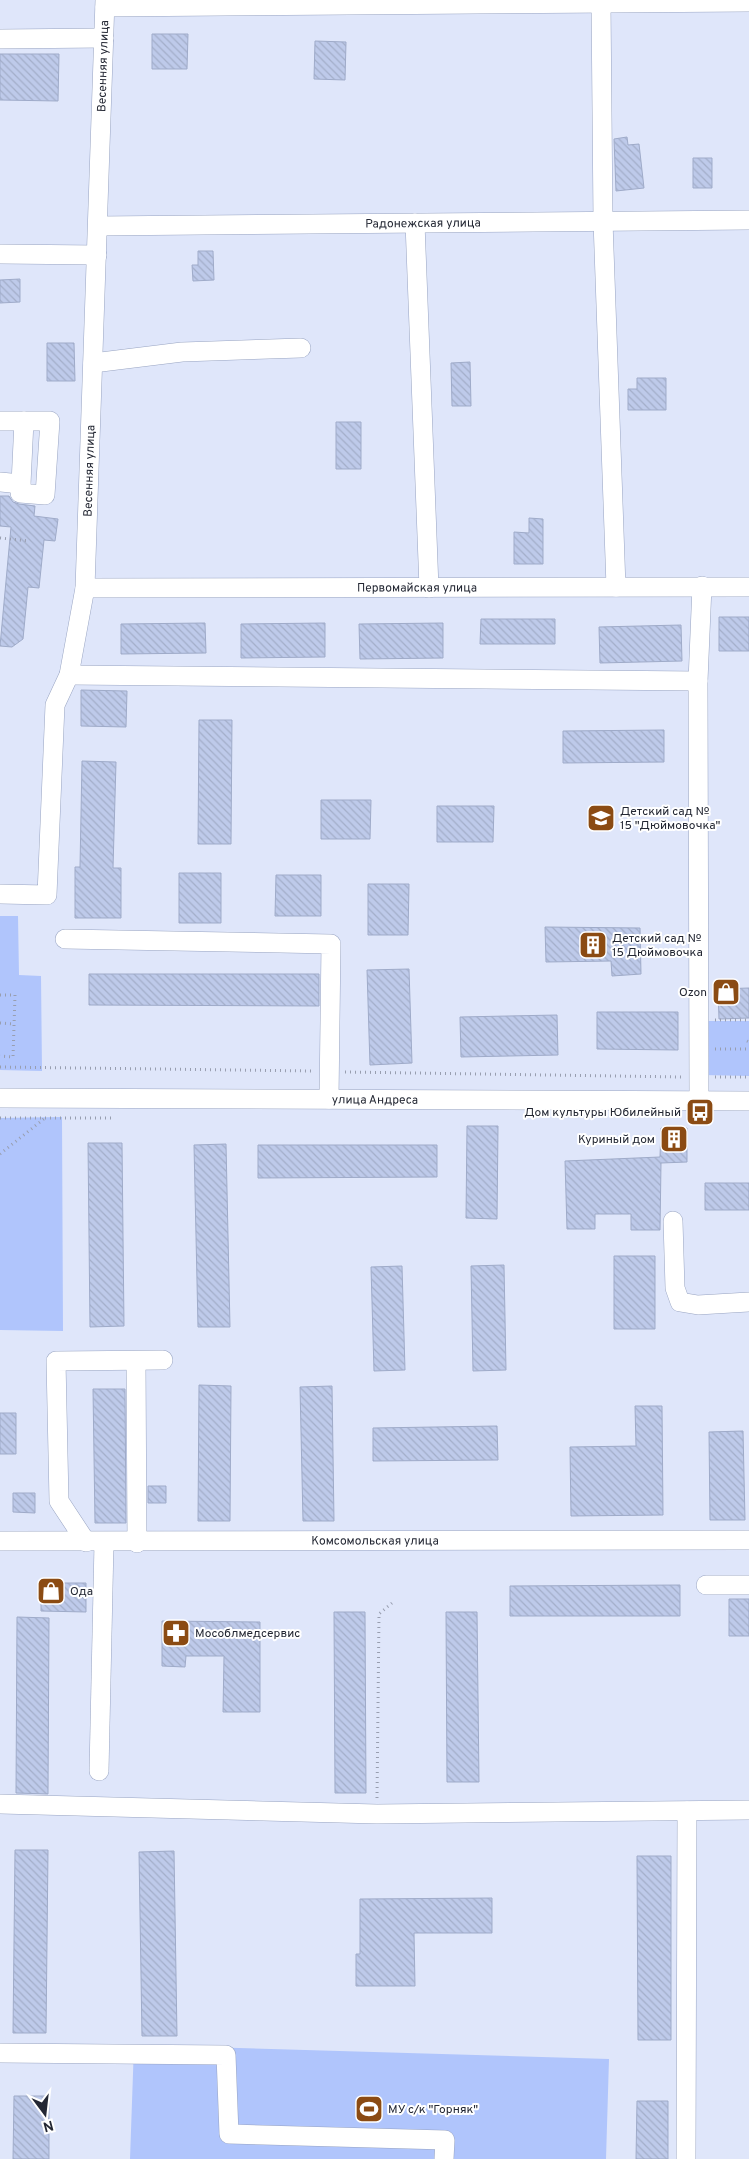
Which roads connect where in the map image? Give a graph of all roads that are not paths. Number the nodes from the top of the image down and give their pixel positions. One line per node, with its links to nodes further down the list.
1 (414, 2): 3 (street, Весенняя улица); 4 (street, Весенняя улица)
2 (749, 2): 4 (street, Весенняя улица)
3 (105, 4): 5 (street, Весенняя улица)
4 (600, 4): 8 (street)
5 (104, 38): 6 (street); 10 (street, Весенняя улица)
6 (0, 39)
7 (749, 220): 8 (street, Радонежская улица)
8 (603, 221): 9 (street, Радонежская улица); 20 (street)
9 (415, 223): 10 (street, Радонежская улица); 23 (street)
10 (98, 226): 12 (street, Весенняя улица)
11 (0, 254): 12 (street)
12 (97, 255): 14 (street, Весенняя улица)
13 (301, 348): 14 (street)
14 (93, 363): 22 (street, Весенняя улица)
15 (0, 421): 16 (street)
16 (24, 421): 18 (street); 18 (street)
17 (0, 482): 18 (street)
18 (21, 484)
19 (702, 586): 20 (street, Первомайская улица); 21 (street, Первомайская улица); 25 (street)
20 (616, 587): 23 (street, Первомайская улица)
21 (749, 587)
22 (85, 588): 23 (street, Первомайская улица); 24 (street, Весенняя улица)
23 (429, 588)
24 (69, 675): 25 (street); 26 (street, Весенняя улица)
25 (698, 681): 30 (street)
26 (0, 894)
27 (65, 939): 29 (street)
28 (0, 1098): 29 (street, улица Андреса)
29 (329, 1099): 30 (street, улица Андреса)
30 (699, 1101): 31 (street, улица Андреса)
31 (749, 1101)
32 (673, 1222): 33 (street)
33 (749, 1302)
34 (163, 1360): 35 (street)
35 (136, 1361): 38 (street); 39 (street)
36 (749, 1540): 39 (street, Комсомольская улица)
37 (0, 1541): 38 (street, Комсомольская улица)
38 (95, 1542): 39 (street, Комсомольская улица); 42 (street)
39 (137, 1543)
40 (749, 1584): 41 (street)
41 (706, 1585)
42 (99, 1771)
43 (0, 1804): 45 (street)
44 (749, 1810): 45 (street)
45 (687, 1811): 48 (street)
46 (0, 2053): 47 (street)
47 (444, 2159)
48 (686, 2159)

